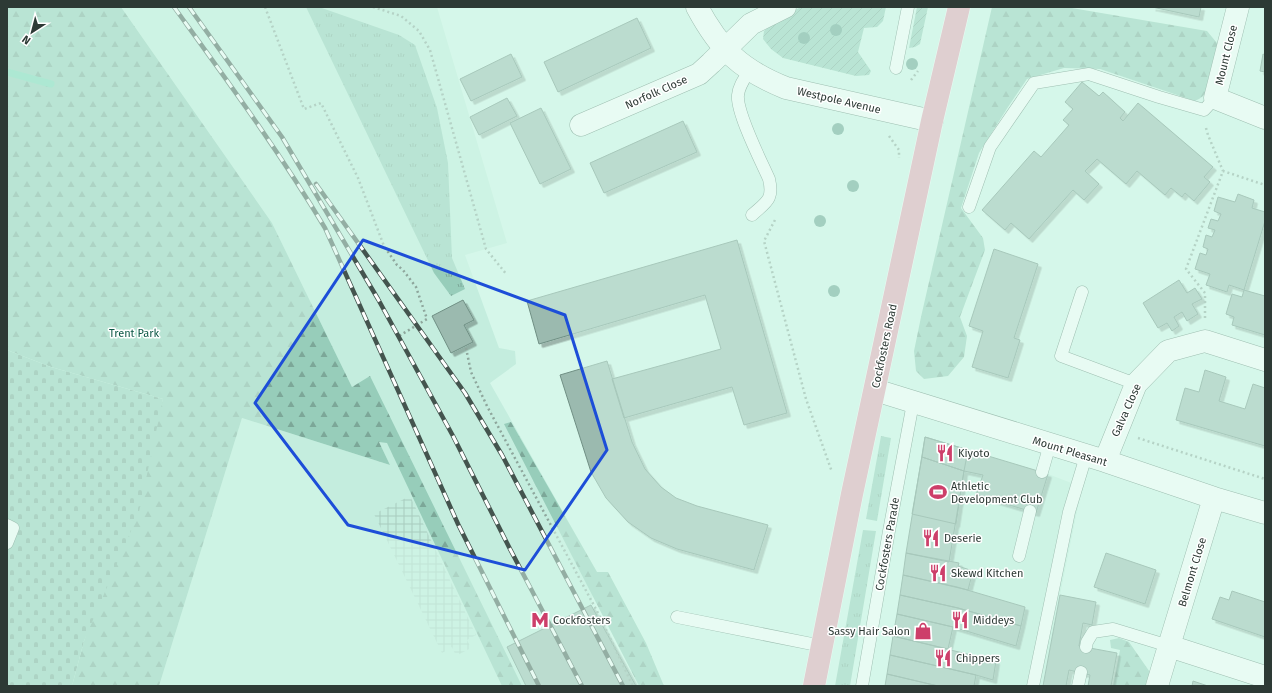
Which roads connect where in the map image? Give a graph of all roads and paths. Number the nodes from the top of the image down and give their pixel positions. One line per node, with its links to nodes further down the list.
1 (265, 7): 26 (path)
2 (374, 7): 24 (path)
3 (697, 7): 8 (street, Westpole Avenue)
4 (785, 7): 8 (street)
5 (908, 7): 10 (lane)
6 (959, 7): 15 (main road, Cockfosters Road)
7 (1238, 7): 13 (street, Mount Close)
8 (725, 49): 11 (street, Westpole Avenue); 16 (street, Norfolk Close)
9 (920, 65): 12 (path)
10 (896, 68)
11 (750, 70): 15 (street, Westpole Avenue); 22 (lane)
12 (909, 82)
13 (1209, 104): 14 (street, Mount Close); 19 (path); 21 (lane)
14 (1265, 118)
15 (932, 121): 31 (main road, Cockfosters Road)
16 (581, 125)
17 (888, 132): 18 (path)
18 (898, 162)
19 (1223, 171): 20 (path); 27 (path)
20 (1265, 185)
21 (969, 207)
22 (752, 216)
23 (775, 220): 37 (path)
24 (507, 275)
25 (1082, 292): 30 (lane)
26 (399, 336)
27 (1205, 341): 29 (street); 30 (street, Galva Close)
28 (466, 348): 51 (path)
29 (1265, 360)
30 (1136, 384): 33 (street, Galva Close)
31 (875, 390): 32 (street, Mount Pleasant); 46 (main road, Cockfosters Road)
32 (913, 403): 34 (street, Mount Pleasant); 53 (lane, Cockfosters Parade)
33 (1117, 432): 35 (street, Galva Close); 38 (path)
34 (1050, 444): 35 (street, Mount Pleasant); 36 (lane)
35 (1095, 458): 39 (street, Mount Pleasant); 54 (lane)
36 (1042, 472)
37 (833, 477)
38 (1265, 479)
39 (1214, 498): 41 (street, Mount Pleasant); 47 (street, Belmont Close)
40 (1030, 511): 44 (lane)
41 (1265, 513)
42 (7, 525): 43 (lane)
43 (7, 543)
44 (1019, 556)
45 (678, 617): 46 (lane)
46 (822, 646): 52 (main road, Cockfosters Road)
47 (1169, 646): 48 (lane); 50 (street); 56 (street, Belmont Close)
48 (1086, 647)
49 (1081, 672): 55 (lane)
50 (1265, 677)
51 (634, 686)
52 (814, 686)
53 (862, 686)
54 (1033, 686)
55 (1078, 686)
56 (1157, 686)

